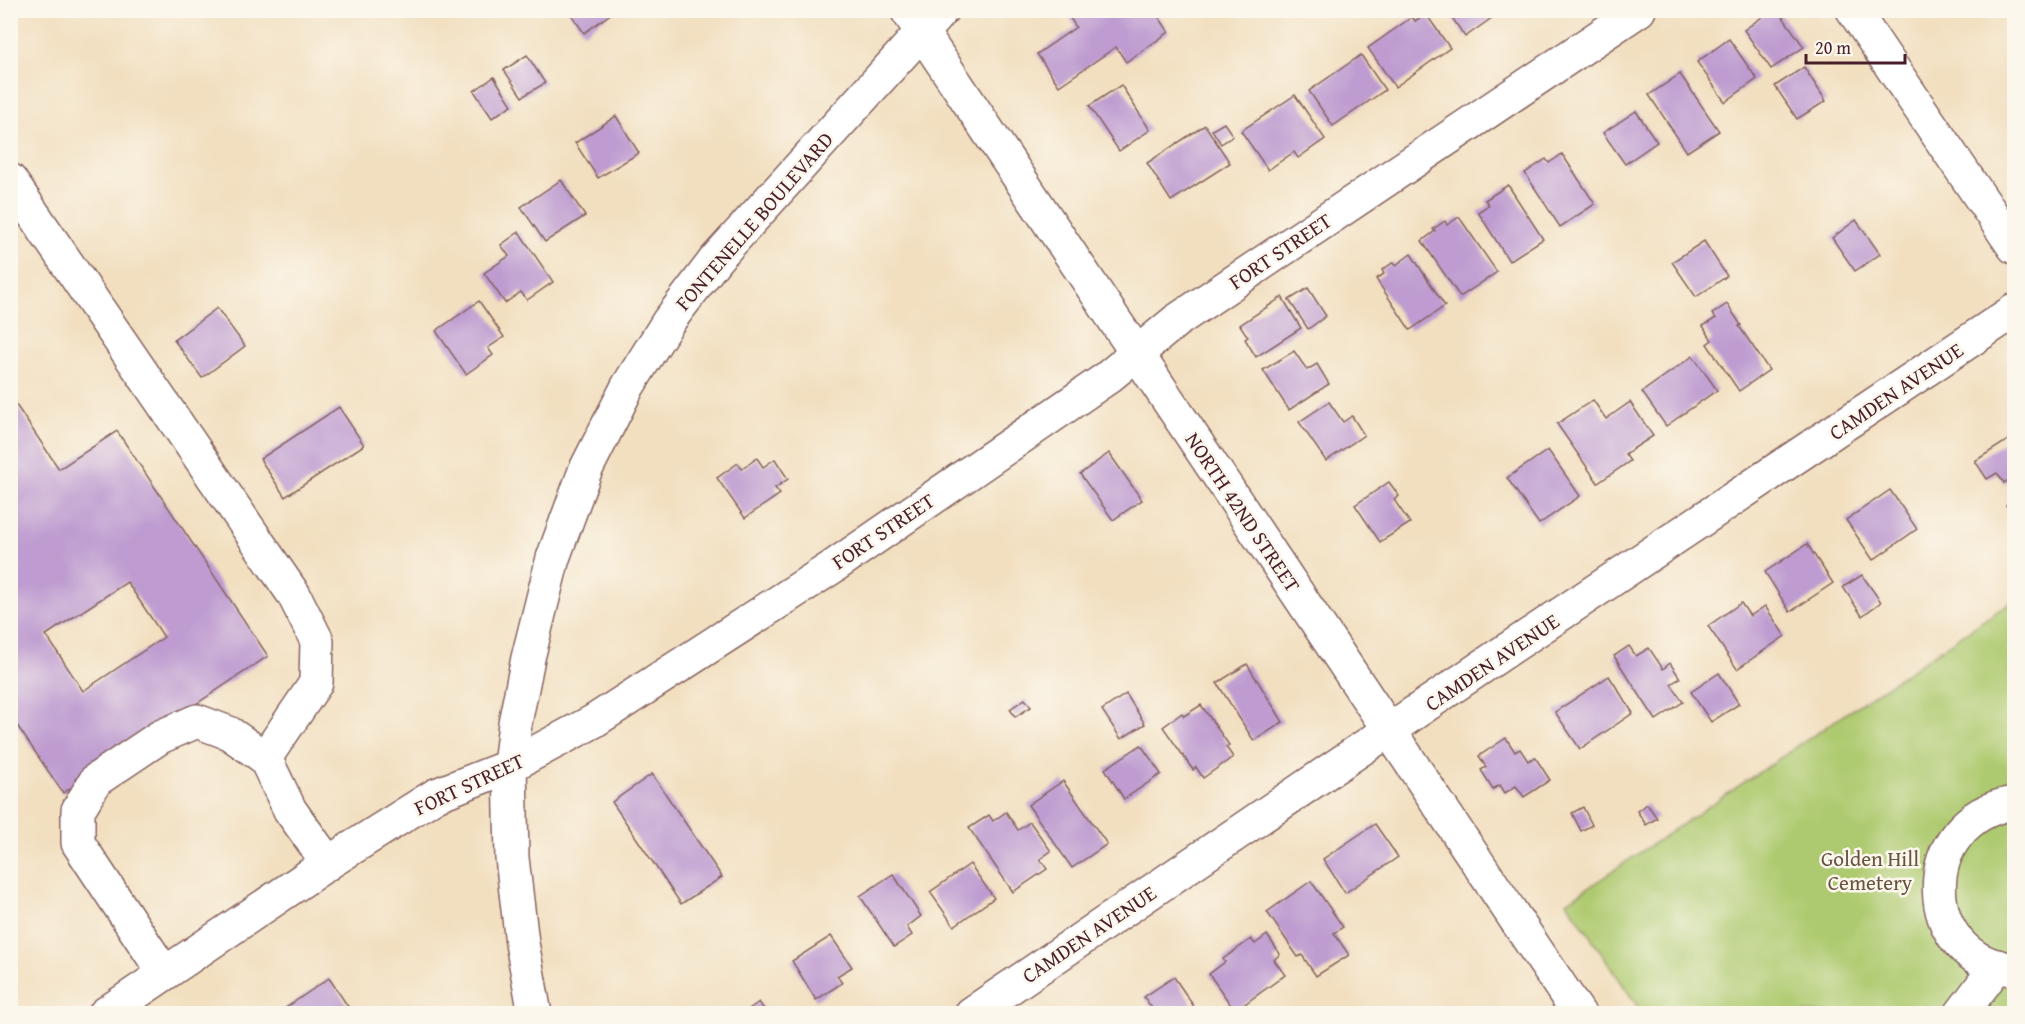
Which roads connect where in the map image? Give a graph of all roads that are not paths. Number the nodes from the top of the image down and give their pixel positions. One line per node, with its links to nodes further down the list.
1 (1639, 10): 7 (street, FORT STREET)
2 (1853, 10): 5 (street)
3 (924, 18): 7 (street, NORTH 42ND STREET); 10 (street, FONTENELLE BOULEVARD)
4 (10, 180): 9 (street)
5 (2014, 247)
6 (2014, 312): 8 (street, CAMDEN AVENUE)
7 (1137, 353): 8 (street, NORTH 42ND STREET); 10 (street, FORT STREET)
8 (1390, 732): 17 (street, CAMDEN AVENUE); 18 (street, NORTH 42ND STREET)
9 (265, 759): 12 (street); 14 (street)
10 (510, 766): 12 (street, FORT STREET); 16 (street, FONTENELLE BOULEVARD)
11 (2014, 803): 13 (street)
12 (328, 863): 14 (street, FORT STREET)
13 (2006, 967): 19 (street)
14 (164, 973): 15 (street, FORT STREET)
15 (105, 1014)
16 (535, 1014)
17 (971, 1014)
18 (1579, 1014)
19 (1961, 1014)

